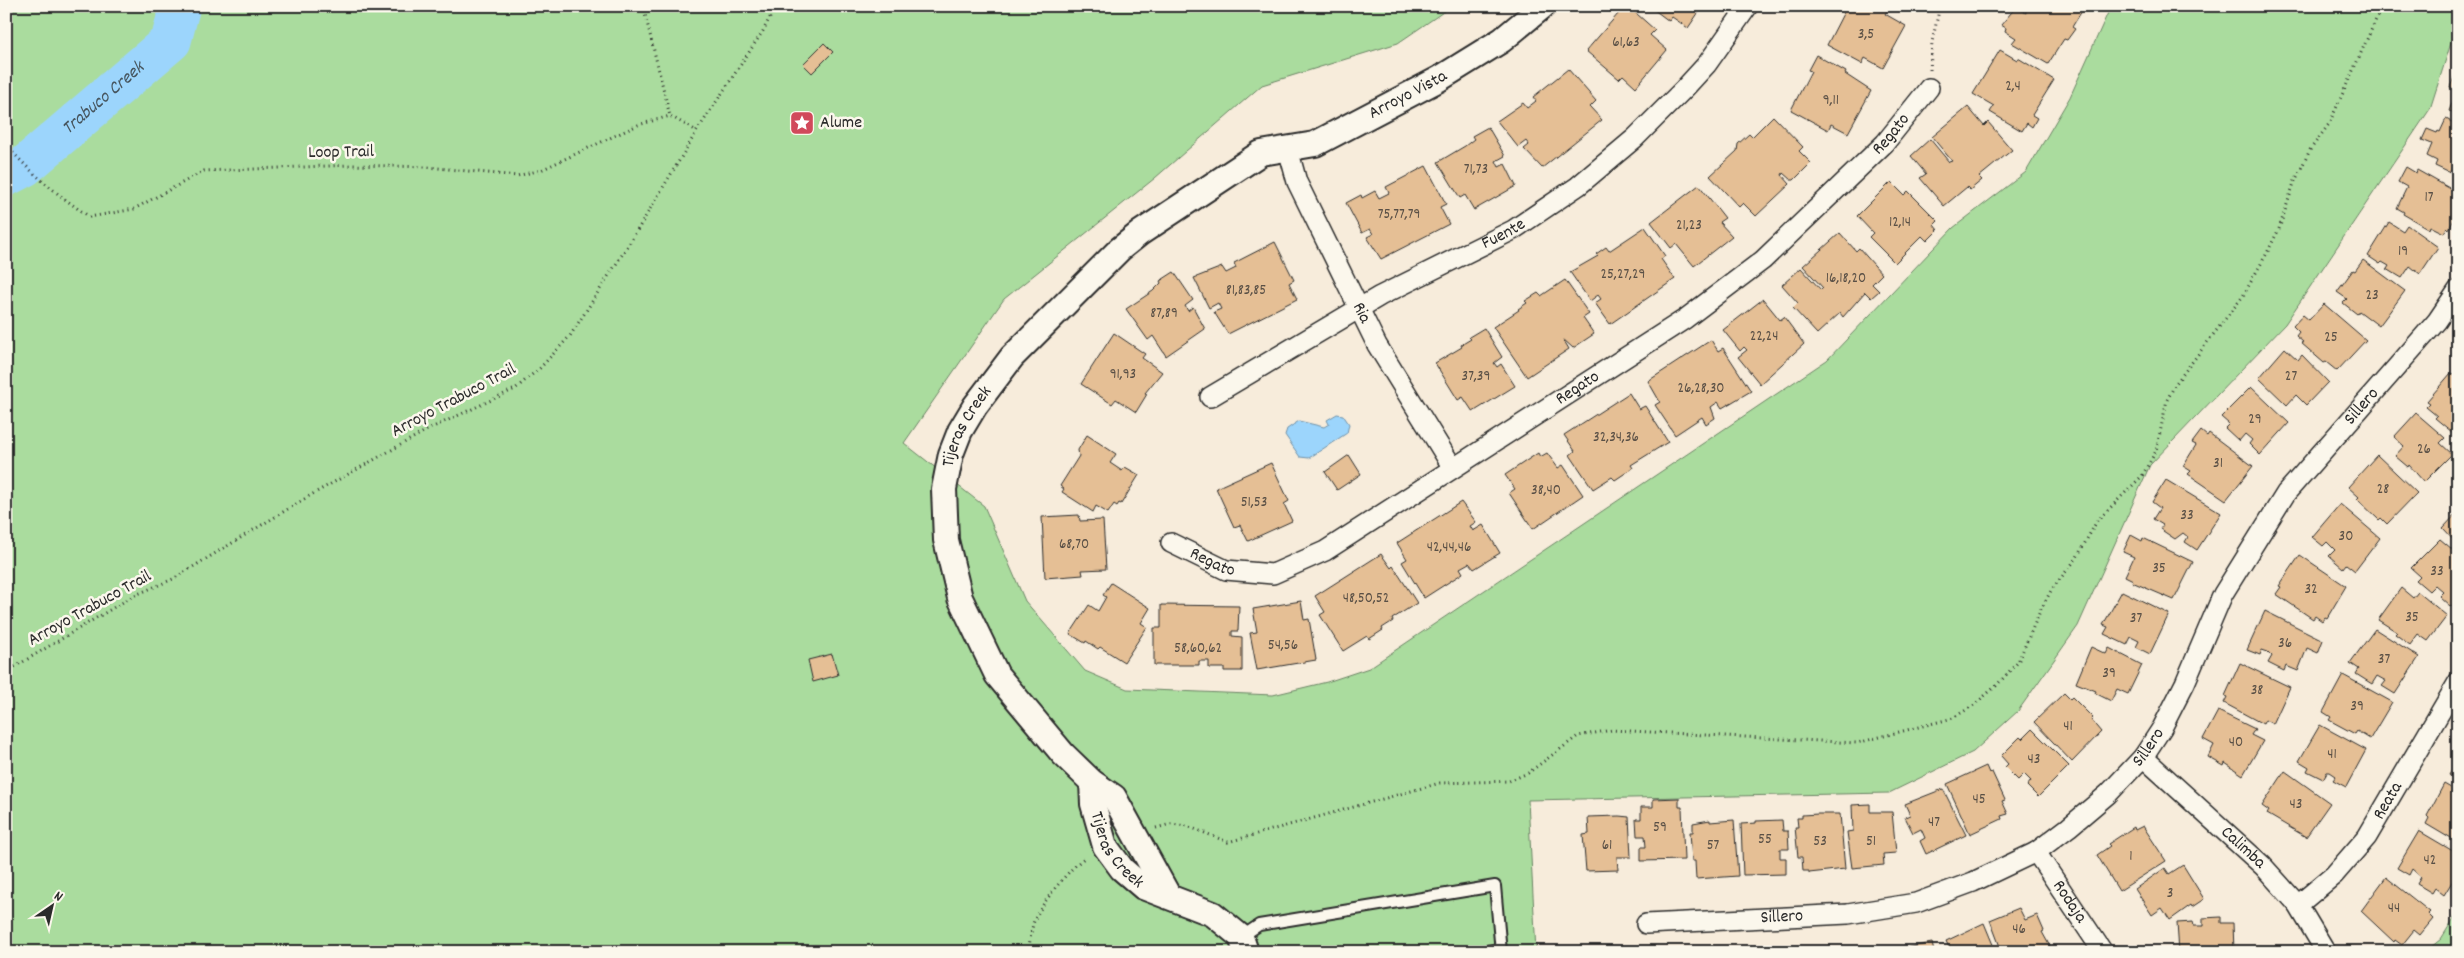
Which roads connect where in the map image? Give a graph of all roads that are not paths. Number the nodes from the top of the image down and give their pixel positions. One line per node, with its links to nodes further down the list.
1 (1542, 6): 4 (street, Arroyo Vista)
2 (1748, 6): 7 (street, Fuente)
3 (1929, 88): 9 (street, Regato)
4 (1288, 149): 5 (street, Arroyo Vista); 7 (street, Ria)
5 (1261, 153): 13 (street, Tijeras Creek)
6 (2458, 290): 12 (street, Sillero)
7 (1358, 309): 8 (street, Fuente); 9 (street, Ria)
8 (1210, 397)
9 (1453, 468): 10 (street, Regato)
10 (1171, 544)
11 (2458, 682): 16 (street, Reata)
12 (2143, 757): 14 (street, Sillero); 16 (street, Calimba)
13 (1092, 782): 15 (street, Tijeras Creek); 15 (street, Tijeras Creek)
14 (2036, 852): 17 (street, Sillero); 21 (street, Rodaja)
15 (1168, 895): 18 (street, Tijeras Creek)
16 (2298, 906): 22 (street, Calimba)
17 (1646, 924)
18 (1243, 944): 19 (lane)
19 (1501, 950): 20 (lane)
20 (1481, 952)
21 (2103, 952)
22 (2326, 952)

